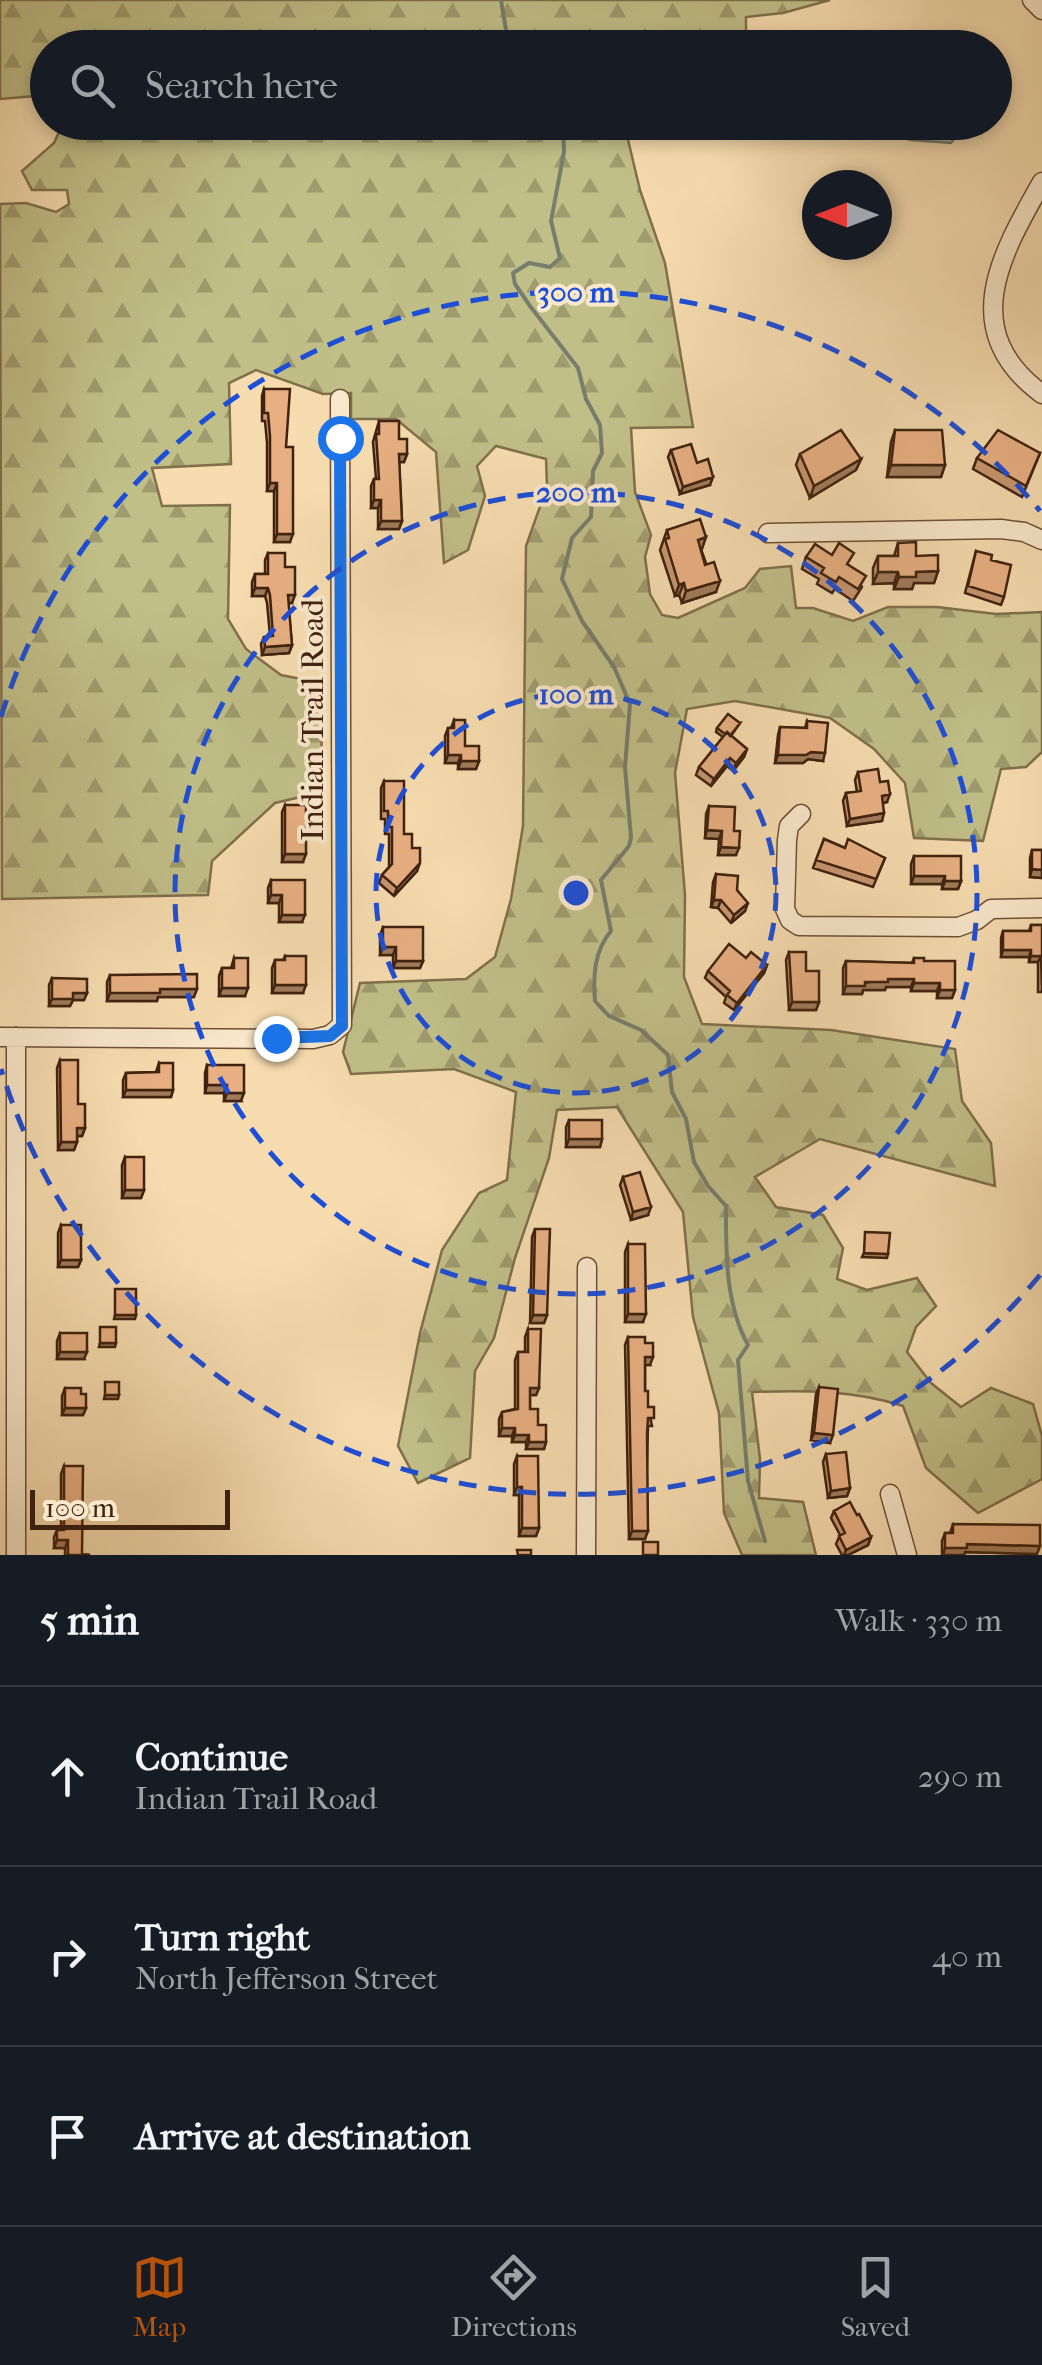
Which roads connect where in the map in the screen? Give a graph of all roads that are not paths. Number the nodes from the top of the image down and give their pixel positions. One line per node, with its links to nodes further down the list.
1 (1032, 0): 2 (street)
2 (1042, 10)
3 (1042, 182): 4 (street)
4 (1042, 394)
5 (340, 399): 10 (street, Indian Trail Road)
6 (768, 533): 7 (street)
7 (1042, 540)
8 (801, 814): 9 (street)
9 (1042, 908)
10 (8, 1037): 13 (street)
11 (587, 1267): 15 (street)
12 (890, 1494): 16 (street)
13 (8, 1500): 14 (street)
14 (16, 1555)
15 (586, 1555)
16 (906, 1555)

